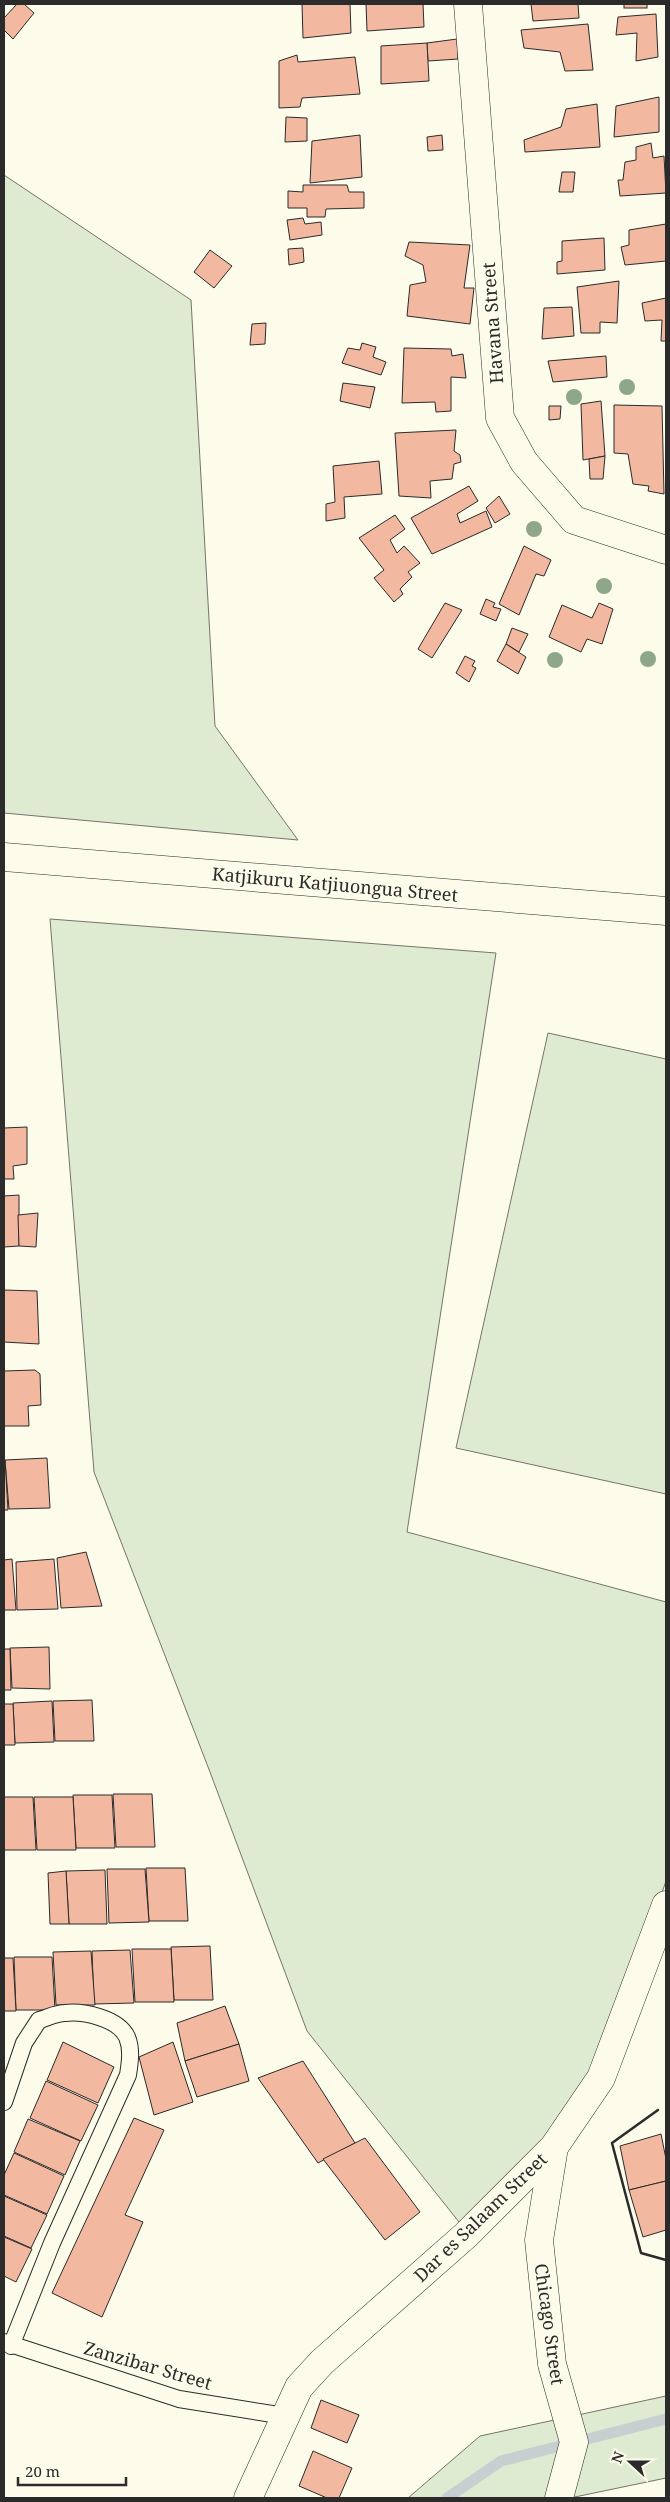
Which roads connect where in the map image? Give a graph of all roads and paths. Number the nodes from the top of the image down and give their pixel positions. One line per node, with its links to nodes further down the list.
1 (468, 4): 2 (street, Havana Street)
2 (666, 550)
3 (4, 857): 4 (street, Katjikuru Katjiuongua Street)
4 (666, 911)
5 (666, 1905): 7 (street, Dar es Salaam Street)
6 (4, 2102): 8 (lane)
7 (554, 2147): 9 (street, Dar es Salaam Street); 11 (street, Chicago Street)
8 (8, 2344): 9 (lane, Zanzibar Street)
9 (285, 2416): 10 (street, Dar es Salaam Street)
10 (248, 2498)
11 (559, 2498)

